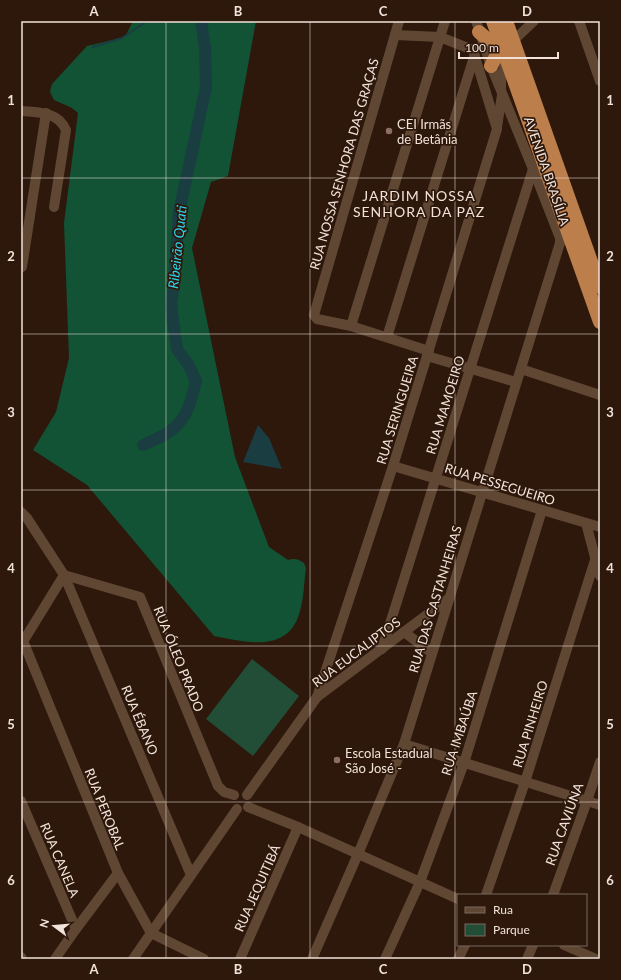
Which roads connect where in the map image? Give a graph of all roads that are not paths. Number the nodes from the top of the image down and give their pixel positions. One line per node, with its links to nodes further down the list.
1 (399, 21): 7 (street, RUA NOSSA SENHORA DAS GRAÇAS)
2 (445, 21): 9 (street)
3 (494, 21): 8 (highway, AVENIDA BRASÍLIA)
4 (534, 21): 8 (street)
5 (579, 21): 12 (street)
6 (478, 27): 8 (highway); 13 (street, AVENIDA BRASÍLIA)
7 (395, 35): 9 (street); 25 (street, RUA NOSSA SENHORA DAS GRAÇAS)
8 (508, 36): 13 (highway); 15 (street, RUA SERINGUEIRA); 23 (highway, AVENIDA BRASÍLIA); 24 (highway, AVENIDA BRASÍLIA)
9 (440, 37): 11 (street); 25 (street)
10 (600, 49): 12 (street)
11 (474, 57): 18 (street); 26 (street)
12 (592, 57): 14 (street)
13 (491, 66): 15 (street, AVENIDA BRASÍLIA)
14 (600, 81)
15 (502, 93): 18 (street, RUA SERINGUEIRA); 19 (street, AVENIDA BRASÍLIA)
16 (21, 111): 17 (street)
17 (49, 114): 20 (street); 22 (street)
18 (497, 129): 27 (street, RUA SERINGUEIRA)
19 (533, 169): 21 (street, AVENIDA BRASÍLIA); 28 (street, RUA MAMOEIRO)
20 (54, 207)
21 (560, 238): 29 (street, RUA DAS CASTANHEIRAS)
22 (22, 267)
23 (600, 287)
24 (600, 322)
25 (351, 326): 26 (street)
26 (387, 337): 27 (street)
27 (428, 354): 28 (street); 32 (street, RUA SERINGUEIRA)
28 (470, 368): 30 (street); 33 (street, RUA MAMOEIRO)
29 (521, 369): 30 (street, RUA DAS CASTANHEIRAS); 31 (street)
30 (516, 382): 34 (street, RUA DAS CASTANHEIRAS)
31 (600, 395)
32 (393, 466): 33 (street, RUA PESSEGUEIRO); 47 (street, RUA SERINGUEIRA)
33 (436, 478): 34 (street, RUA PESSEGUEIRO); 45 (street, RUA MAMOEIRO)
34 (482, 492): 35 (street, RUA PESSEGUEIRO); 42 (street, RUA DAS CASTANHEIRAS)
35 (542, 510): 37 (street, RUA PESSEGUEIRO); 50 (street, RUA IMBAÚBA)
36 (21, 512): 40 (street, RUA ÉBANO)
37 (586, 523): 38 (street, RUA PESSEGUEIRO); 39 (street)
38 (600, 527)
39 (595, 560): 41 (street); 51 (street, RUA PINHEIRO)
40 (64, 575): 44 (street); 52 (street, RUA ÓLEO PRADO); 62 (street, RUA ÉBANO)
41 (600, 576)
42 (448, 599): 43 (street, RUA EUCALIPTOS); 46 (street, RUA DAS CASTANHEIRAS)
43 (404, 632): 45 (street, RUA EUCALIPTOS); 46 (street)
44 (22, 640): 61 (street, RUA PEROBAL)
45 (382, 648): 47 (street, RUA EUCALIPTOS)
46 (432, 653): 48 (street, RUA DAS CASTANHEIRAS)
47 (317, 697): 53 (street, RUA EUCALIPTOS)
48 (404, 744): 50 (street); 60 (street, RUA DAS CASTANHEIRAS)
49 (600, 762): 55 (street, RUA CAVIÚNA)
50 (464, 763): 51 (street); 63 (street, RUA IMBAÚBA)
51 (525, 782): 55 (street); 64 (street, RUA PINHEIRO)
52 (234, 795): 53 (street); 58 (street)
53 (248, 795): 57 (street)
54 (21, 801): 67 (street, RUA CANELA)
55 (587, 801): 56 (street); 65 (street, RUA CAVIÚNA)
56 (600, 805)
57 (248, 807): 58 (street); 59 (street)
58 (237, 809): 62 (street)
59 (298, 827): 60 (street); 76 (street, RUA JEQUITIBÁ)
60 (358, 854): 63 (street); 77 (street, RUA DAS CASTANHEIRAS)
61 (118, 874): 67 (street); 68 (street, RUA PEROBAL)
62 (191, 875): 68 (street)
63 (420, 882): 66 (street); 78 (street, RUA IMBAÚBA)
64 (486, 894)
65 (553, 894)
66 (457, 899)
67 (76, 929): 73 (street)
68 (151, 933): 74 (street); 75 (street)
69 (464, 946): 79 (street)
70 (533, 946): 80 (street)
71 (566, 946): 81 (street)
72 (600, 951): 81 (street)
73 (55, 959)
74 (133, 959)
75 (204, 959)
76 (240, 959)
77 (312, 959)
78 (385, 959)
79 (458, 959)
80 (527, 959)
81 (596, 959)

